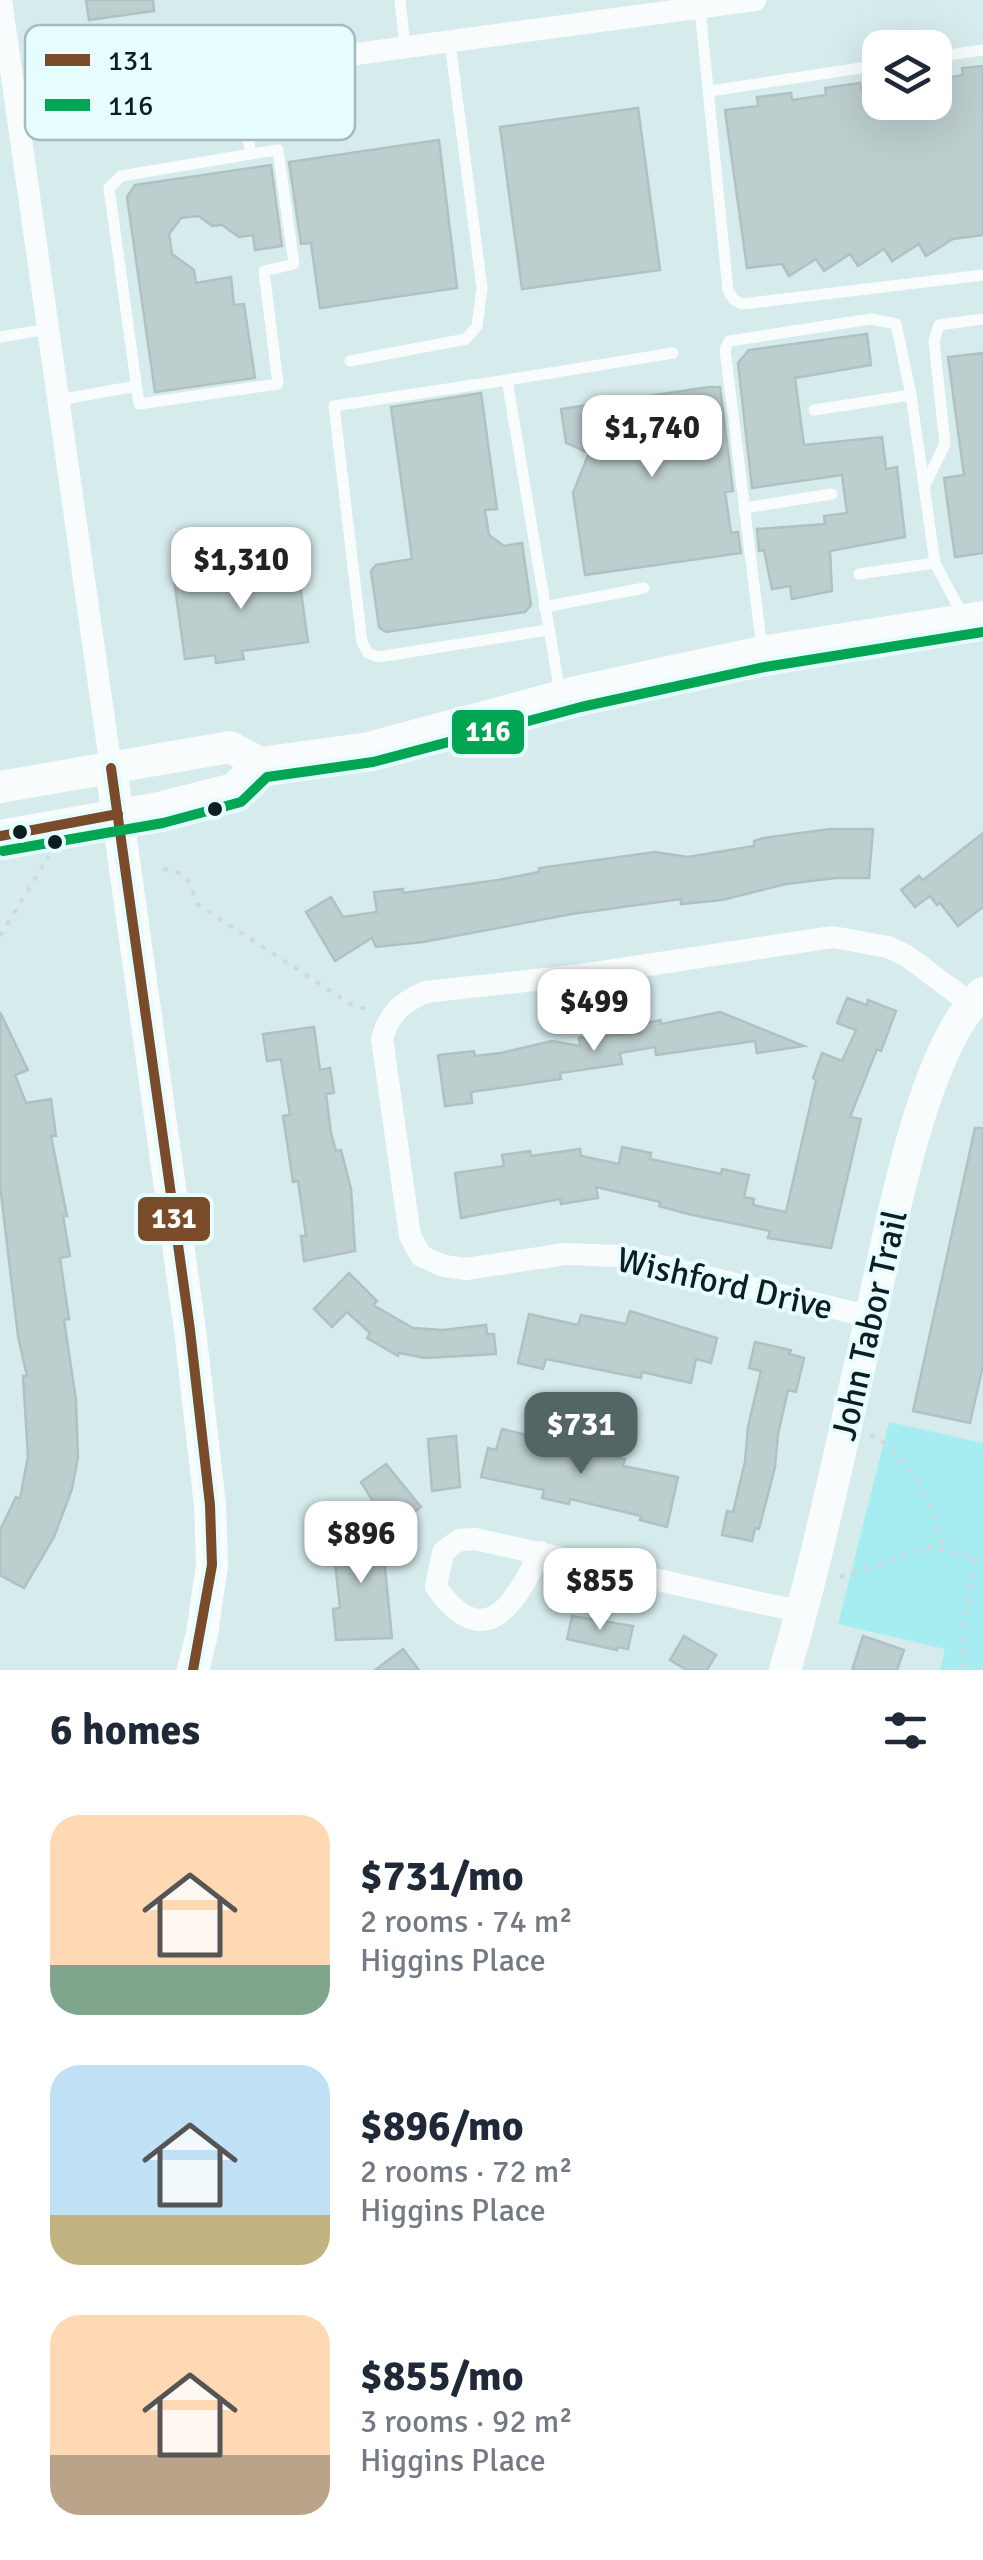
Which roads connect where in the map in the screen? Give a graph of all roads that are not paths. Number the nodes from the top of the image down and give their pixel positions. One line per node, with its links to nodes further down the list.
1 (1, 0): 13 (street)
2 (400, 0): 6 (lane)
3 (740, 1): 4 (street)
4 (700, 9): 5 (street); 11 (lane)
5 (450, 42): 6 (street); 21 (lane)
6 (406, 46): 8 (street)
7 (983, 50): 9 (lane)
8 (355, 54)
9 (952, 55)
10 (862, 68): 11 (lane)
11 (710, 90): 16 (lane)
12 (25, 99): 13 (street)
13 (17, 100): 18 (street)
14 (248, 140): 15 (lane)
15 (251, 154): 23 (lane); 23 (lane)
16 (983, 276)
17 (983, 319): 27 (lane)
18 (49, 328): 19 (lane); 25 (street)
19 (0, 336)
20 (673, 353): 22 (lane)
21 (350, 360)
22 (507, 380): 33 (lane); 35 (lane)
23 (136, 386): 25 (lane)
24 (910, 395): 26 (lane); 27 (lane); 29 (lane)
25 (59, 400): 39 (street)
26 (814, 410)
27 (925, 484): 30 (lane)
28 (832, 494): 29 (lane)
29 (744, 508): 36 (lane)
30 (935, 563): 31 (lane); 34 (lane)
31 (859, 574)
32 (644, 588): 33 (lane)
33 (544, 606): 35 (lane)
34 (974, 618): 36 (street)
35 (548, 630): 37 (lane)
36 (762, 652): 37 (street)
37 (561, 697): 38 (street)
38 (260, 764): 39 (street); 41 (street)
39 (110, 768): 40 (street); 41 (street)
40 (0, 787)
41 (118, 814): 42 (street); 47 (street)
42 (0, 836)
43 (977, 998): 44 (street, John Tabor Trail); 44 (street, Wishford Drive)
44 (871, 1317): 46 (street, John Tabor Trail)
45 (540, 1552): 45 (street); 46 (street)
46 (806, 1596): 48 (street, John Tabor Trail)
47 (193, 1670)
48 (785, 1670)

